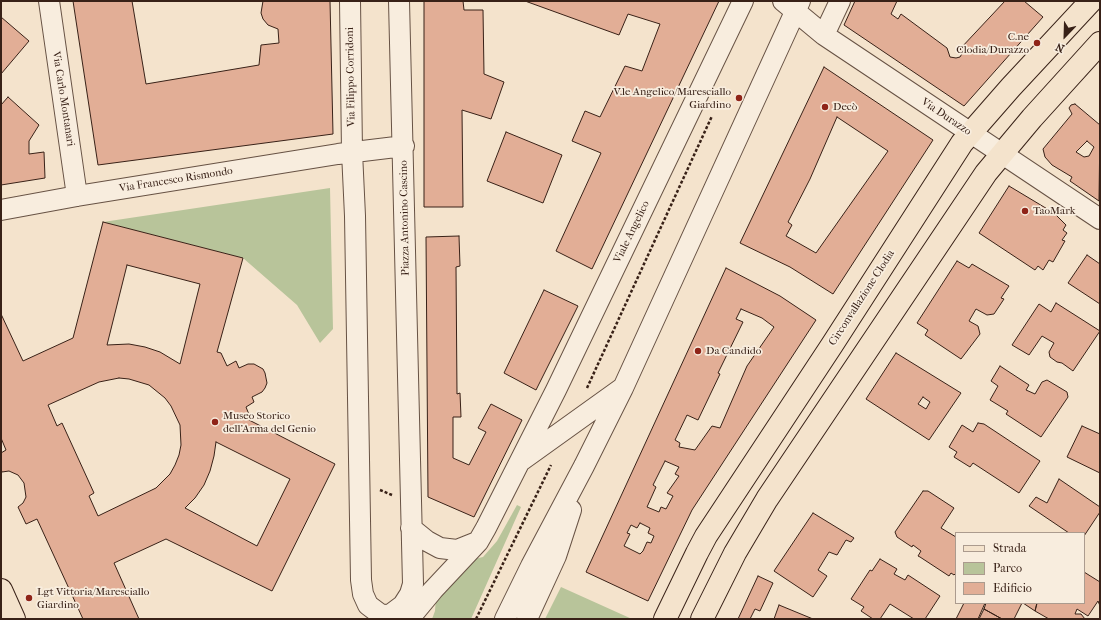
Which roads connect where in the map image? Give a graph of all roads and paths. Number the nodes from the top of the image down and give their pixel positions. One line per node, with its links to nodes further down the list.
1 (48, 1): 15 (street, Via Carlo Montanari)
2 (350, 1): 13 (street, Via Filippo Corridoni)
3 (399, 1): 12 (street)
4 (743, 1): 20 (street, Viale Angelico)
5 (840, 1): 8 (street)
6 (1091, 1): 11 (main road, Circonvallazione Clodia)
7 (793, 5): 8 (street, Via Durazzo); 18 (street, Viale Angelico)
8 (824, 35): 11 (street, Via Durazzo)
9 (1100, 43): 14 (main road)
10 (712, 115): 19 (path)
11 (970, 133): 14 (street, Via Durazzo); 35 (main road, Circonvallazione Clodia)
12 (404, 146): 13 (street, Piazza Antonino Cascino); 23 (street, Piazza Antonino Cascino)
13 (352, 152): 15 (street, Via Francesco Rismondo); 22 (street)
14 (1001, 154): 17 (street, Via Durazzo); 36 (main road)
15 (78, 196): 16 (street, Via Francesco Rismondo)
16 (1, 210)
17 (1100, 219)
18 (623, 388): 20 (street, Viale Angelico); 26 (street, Viale Angelico)
19 (585, 392)
20 (519, 462): 25 (street, Viale Angelico)
21 (553, 462): 32 (path)
22 (360, 482): 23 (path); 28 (street)
23 (411, 503): 24 (street, Piazza Antonino Cascino)
24 (411, 528): 25 (street); 29 (street, Piazza Antonino Cascino)
25 (478, 542): 29 (street, Viale Angelico)
26 (540, 568): 33 (street); 34 (street)
27 (1, 590): 30 (main road)
28 (365, 600): 29 (street); 31 (street)
29 (400, 617)
30 (14, 619)
31 (361, 619)
32 (476, 619)
33 (505, 619)
34 (526, 619)
35 (665, 619)
36 (702, 619)

